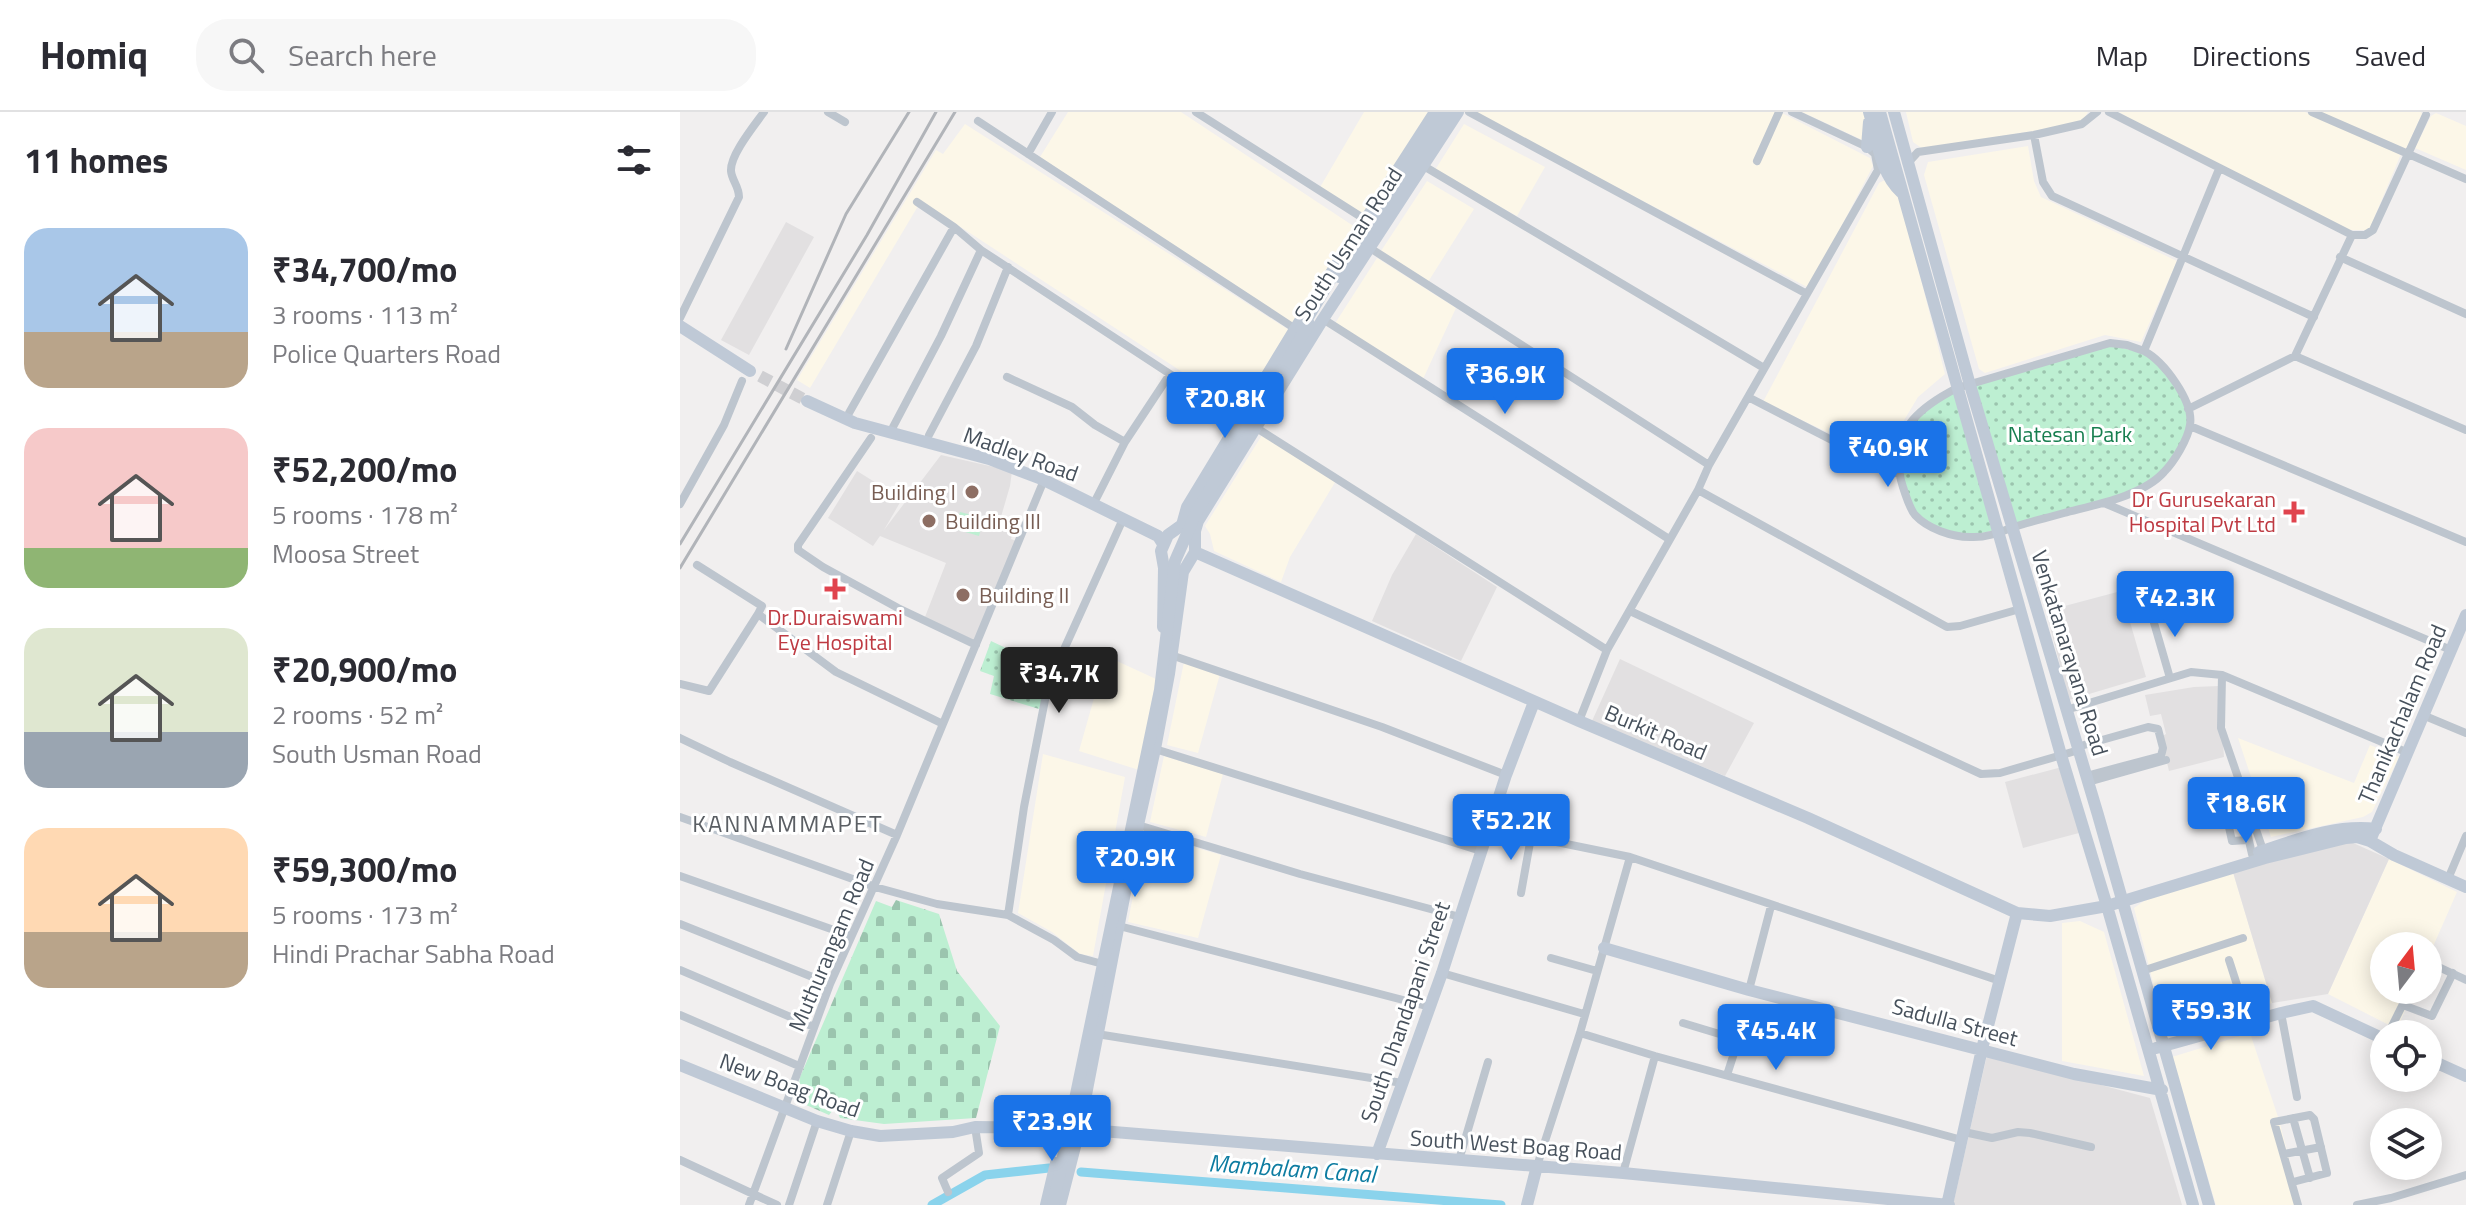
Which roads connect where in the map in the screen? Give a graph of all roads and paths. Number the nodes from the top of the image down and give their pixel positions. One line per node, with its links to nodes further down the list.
1 (764, 112): 42 (street)
2 (828, 112): 18 (street)
3 (1052, 112): 21 (street)
4 (1196, 112): 29 (street)
5 (1435, 112): 29 (main road, South Usman Road)
6 (1446, 112): 38 (main road)
7 (1456, 112): 24 (main road, South Usman Road); 31 (main road)
8 (1469, 112): 39 (street)
9 (1779, 112): 23 (street)
10 (1792, 112): 20 (street)
11 (1894, 112): 26 (main road, Venkatanarayana Road)
12 (2097, 112): 19 (street)
13 (2109, 112): 25 (street)
14 (2312, 112): 22 (street)
15 (1873, 113): 20 (main road); 26 (main road, Venkatanarayana Road)
16 (2426, 115): 22 (street)
17 (978, 121): 21 (street)
18 (845, 122)
19 (2034, 135): 26 (street); 35 (street)
20 (1867, 147): 26 (street)
21 (1028, 154): 45 (street)
22 (2408, 154): 27 (street); 32 (street)
23 (1757, 161)
24 (1422, 165): 31 (main road, South Usman Road); 48 (street)
25 (2219, 169): 32 (street); 35 (street)
26 (1888, 170): 39 (street); 52 (main road, Venkatanarayana Road); 52 (main road, Venkatanarayana Road)
27 (2466, 179)
28 (917, 202): 30 (street)
29 (1366, 220): 45 (main road, South Usman Road)
30 (954, 227): 34 (street); 56 (street)
31 (1381, 230): 33 (main road, South Usman Road)
32 (2352, 235): 36 (street)
33 (1370, 248): 43 (main road, South Usman Road); 65 (street)
34 (981, 250): 37 (street); 59 (street)
35 (2182, 256): 41 (street); 46 (street)
36 (2340, 257): 40 (street); 41 (street)
37 (1008, 267): 49 (street); 62 (street)
38 (1344, 270): 45 (main road, bridge); 72 (main road, bridge)
39 (1807, 294): 48 (street)
40 (2466, 314)
41 (2314, 317): 47 (street)
42 (680, 318)
43 (1323, 319): 45 (main road, South Usman Road); 77 (street)
44 (680, 326): 50 (main road)
45 (1301, 337): 57 (main road, South Usman Road); 60 (main road, South Usman Road); 206 (main road, South Usman Road, bridge)
46 (2144, 351): 52 (street); 55 (street)
47 (2295, 356): 55 (street); 61 (street)
48 (1764, 368): 53 (street)
49 (1170, 374): 57 (street); 64 (street)
50 (752, 375): 71 (street)
51 (1007, 377): 64 (street)
52 (1964, 386): 66 (street); 75 (main road, Venkatanarayana Road)
53 (1748, 397): 65 (street); 66 (street)
54 (807, 401): 56 (main road, Madley Road)
55 (2188, 409): 58 (street)
56 (852, 418): 67 (main road, Madley Road)
57 (1239, 423): 72 (main road, South Usman Road)
58 (2190, 426): 70 (street); 78 (street)
59 (893, 427)
60 (1255, 427): 76 (main road, South Usman Road); 90 (street)
61 (2466, 430)
62 (929, 435)
63 (871, 438): 89 (street)
64 (1125, 442): 69 (street)
65 (1709, 465): 68 (street)
66 (1900, 475): 75 (street)
67 (1044, 480): 69 (main road, Madley Road); 89 (street, Muthurangam Road)
68 (1698, 490): 77 (street); 84 (street)
69 (1094, 503): 73 (main road, Madley Road)
70 (2104, 503): 75 (street); 91 (street)
71 (680, 504)
72 (1187, 507): 74 (main road, South Usman Road)
73 (1123, 519): 79 (main road, Madley Road); 131 (street)
74 (1182, 525): 76 (main road); 79 (main road, South Usman Road)
75 (2006, 530): 84 (main road, Venkatanarayana Road); 97 (main road, Venkatanarayana Road)
76 (1195, 531): 80 (main road, South Usman Road)
77 (1669, 539): 86 (street)
78 (2466, 542)
79 (1163, 544): 82 (main road)
80 (1195, 552): 83 (main road); 96 (main road, Burkit Road)
81 (697, 565): 87 (street)
82 (1164, 568): 83 (main road); 92 (main road)
83 (1183, 572): 92 (main road)
84 (2020, 609): 106 (main road, Venkatanarayana Road)
85 (2150, 609): 94 (street)
86 (1630, 611): 90 (street); 106 (street)
87 (758, 614): 95 (street); 100 (street)
88 (2466, 615): 91 (main road, Thanikachalam Road)
89 (976, 645): 100 (street, Muthurangam Road)
90 (1607, 650): 99 (street)
91 (2451, 650): 98 (main road, Thanikachalam Road)
92 (1166, 654): 104 (main road); 108 (street); 141 (main road)
93 (2222, 675): 94 (street); 105 (street); 110 (street)
94 (2170, 678): 97 (street)
95 (680, 684)
96 (1534, 702): 99 (main road, Burkit Road); 108 (main road, South Dhandapani Street)
97 (2066, 710): 103 (main road, Venkatanarayana Road)
98 (2425, 716): 101 (street); 105 (main road, Thanikachalam Road)
99 (1579, 721): 130 (main road, Burkit Road)
100 (943, 724): 114 (street, Muthurangam Road)
101 (2466, 733)
102 (680, 738): 114 (street)
103 (2078, 748): 106 (street); 109 (main road, Venkatanarayana Road); 109 (street)
104 (1155, 749): 112 (main road); 119 (street)
105 (2406, 752): 115 (main road, Thanikachalam Road)
106 (2061, 755): 128 (main road, Venkatanarayana Road)
107 (2166, 760): 109 (street)
108 (1506, 775): 113 (main road, South Dhandapani Street)
109 (2087, 779): 127 (main road, Venkatanarayana Road)
110 (2238, 784): 118 (street); 118 (street); 120 (street)
111 (680, 817): 125 (street)
112 (1138, 825): 133 (street); 135 (main road)
113 (1488, 828): 117 (street); 119 (main road, South Dhandapani Street)
114 (897, 835): 125 (street, Muthurangam Road)
115 (2373, 835): 120 (main road); 123 (main road); 127 (main road)
116 (2466, 836): 123 (street)
117 (1531, 837): 121 (street); 126 (street)
118 (2248, 840): 120 (street)
119 (1481, 851): 133 (main road, South Dhandapani Street)
120 (2257, 852): 127 (main road)
121 (1630, 857): 129 (street); 138 (street)
122 (680, 876): 136 (street)
123 (2448, 879): 124 (main road)
124 (2466, 886)
125 (875, 887): 131 (street); 136 (street, Muthurangam Road)
126 (1521, 893)
127 (2122, 898): 128 (main road); 145 (main road, Venkatanarayana Road)
128 (2106, 902): 132 (main road); 132 (main road, Burkit Road); 166 (main road, Venkatanarayana Road)
129 (1771, 906): 149 (street); 151 (street)
130 (2017, 913): 132 (main road, Burkit Road); 149 (main road)
131 (1008, 915): 141 (street)
132 (2043, 915)
133 (1460, 917): 146 (main road, South Dhandapani Street)
134 (680, 924): 150 (street)
135 (1119, 926): 153 (street); 163 (main road)
136 (851, 936): 150 (street, Muthurangam Road)
137 (2243, 938): 145 (street)
138 (1604, 948): 144 (street); 151 (main road, Sadulla Street)
139 (1551, 958): 144 (street)
140 (2229, 960): 158 (street)
141 (1099, 963): 182 (main road)
142 (2442, 968): 147 (street)
143 (680, 970): 160 (street)
144 (1597, 971): 155 (street)
145 (2142, 971): 164 (main road, Venkatanarayana Road)
146 (1442, 973): 153 (main road, South Dhandapani Street); 155 (street)
147 (2453, 973): 148 (street); 152 (street)
148 (2466, 980)
149 (2000, 981): 165 (main road)
150 (830, 984): 160 (street, Muthurangam Road)
151 (1749, 990): 165 (main road, Sadulla Street)
152 (2403, 1005): 157 (street)
153 (1430, 1007): 174 (main road, South Dhandapani Street)
154 (2281, 1013): 158 (main road); 161 (main road); 177 (street)
155 (1584, 1014): 162 (street)
156 (680, 1015): 171 (street)
157 (2395, 1020)
158 (2249, 1022): 164 (main road)
159 (1683, 1023): 172 (street)
160 (814, 1027): 171 (street, Muthurangam Road)
161 (2370, 1028)
162 (1580, 1033): 167 (street); 193 (street)
163 (1097, 1034): 174 (street); 184 (main road)
164 (2163, 1046): 166 (main road); 176 (main road, Venkatanarayana Road)
165 (1982, 1049): 175 (main road, Sadulla Street); 185 (main road)
166 (2148, 1051): 175 (main road, Venkatanarayana Road)
167 (1655, 1056): 172 (street); 194 (street)
168 (1488, 1062): 192 (street)
169 (680, 1065): 178 (main road, New Boag Road)
170 (2442, 1065): 173 (main road)
171 (799, 1066): 178 (street, Muthurangam Road)
172 (1727, 1075): 185 (street)
173 (2466, 1076)
174 (1402, 1083): 189 (main road, South Dhandapani Street)
175 (2159, 1090): 176 (main road, Sadulla Street); 209 (main road, Venkatanarayana Road)
176 (2176, 1090): 210 (main road, Venkatanarayana Road)
177 (2297, 1097)
178 (783, 1107): 180 (main road, New Boag Road); 199 (street, Muthurangam Road)
179 (2293, 1118): 187 (street); 188 (street); 190 (street)
180 (817, 1121): 183 (main road, New Boag Road); 203 (street)
181 (975, 1127): 182 (main road, New Boag Road); 183 (main road, New Boag Road); 198 (street)
182 (1064, 1128): 184 (main road, New Boag Road); 205 (main road)
183 (851, 1131): 204 (street)
184 (1079, 1131): 189 (main road, South West Boag Road); 207 (main road)
185 (1963, 1136): 186 (street); 208 (main road)
186 (2091, 1147)
187 (2321, 1147): 188 (street); 196 (street)
188 (2303, 1151): 190 (street); 196 (street)
189 (1377, 1154): 192 (main road, South West Boag Road)
190 (2284, 1154): 197 (street)
191 (680, 1160): 199 (street)
192 (1459, 1160): 193 (main road, South West Boag Road)
193 (1537, 1166): 194 (main road, South West Boag Road); 200 (main road)
194 (1623, 1173): 208 (main road, South West Boag Road)
195 (2466, 1175): 212 (street)
196 (2310, 1178): 197 (street)
197 (2293, 1182): 211 (street)
198 (948, 1192)
199 (752, 1194): 201 (street, Muthurangam Road); 202 (street)
200 (1528, 1202)
201 (749, 1205)
202 (777, 1205)
203 (789, 1205)
204 (827, 1205)
205 (1046, 1205)
206 (1053, 1205)
207 (1060, 1205)
208 (1948, 1205)
209 (2193, 1205)
210 (2209, 1205)
211 (2298, 1205)
212 (2357, 1205)

